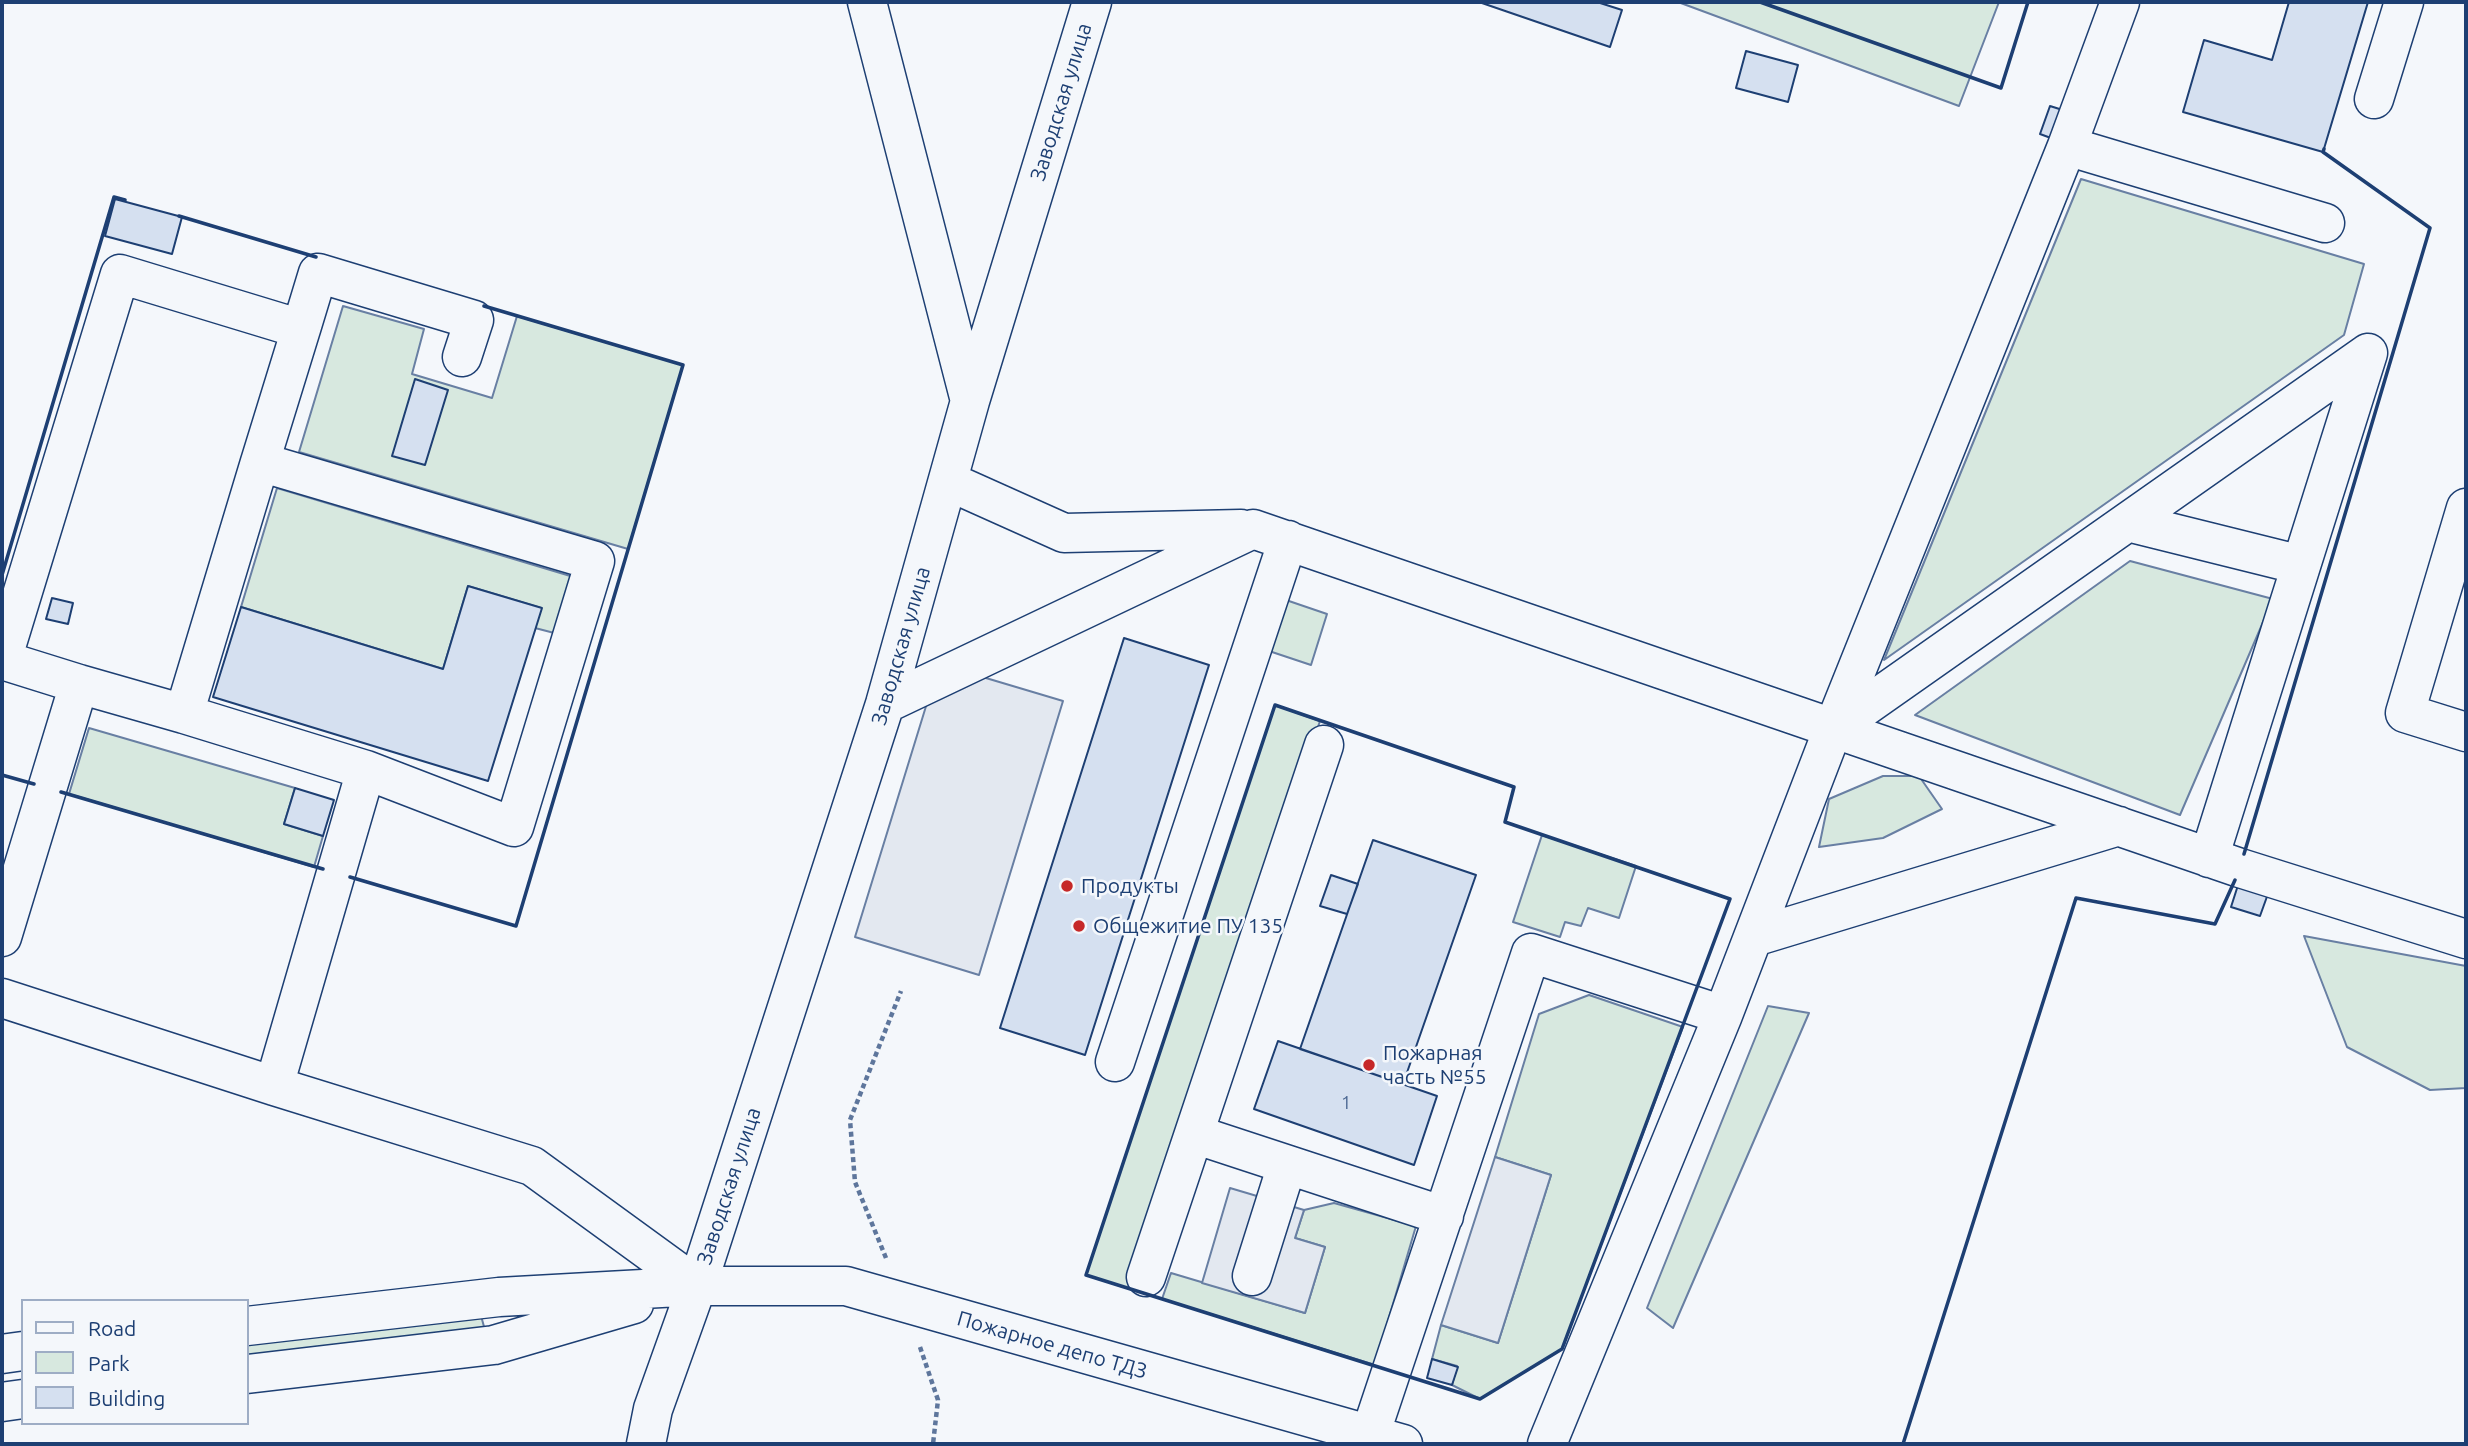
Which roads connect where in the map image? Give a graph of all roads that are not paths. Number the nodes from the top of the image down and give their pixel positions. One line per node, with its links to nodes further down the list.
1 (867, 2): 10 (street)
2 (1092, 2): 10 (street, Заводская улица)
3 (2120, 2): 6 (street)
4 (2404, 2): 5 (street)
5 (2374, 99)
6 (2067, 146): 7 (street); 20 (street)
7 (2325, 223)
8 (301, 329): 9 (street); 11 (street); 17 (street)
9 (462, 357)
10 (970, 401): 12 (street, Заводская улица)
11 (260, 462): 19 (street); 23 (street)
12 (948, 481): 15 (street); 18 (street, Заводская улица)
13 (2466, 508): 21 (street)
14 (2128, 522): 16 (street); 16 (street); 20 (street)
15 (1270, 535): 18 (street); 20 (street); 31 (street)
16 (2301, 565): 25 (street)
17 (79, 684): 19 (street); 26 (street)
18 (885, 704): 38 (street, Заводская улица)
19 (184, 714): 23 (street)
20 (1833, 729): 24 (street); 27 (street)
21 (2466, 732)
22 (1324, 745): 33 (street)
23 (366, 770): 32 (street)
24 (2119, 826): 25 (street); 27 (street)
25 (2209, 858): 28 (street)
26 (2, 937)
27 (1754, 937): 30 (street)
28 (2466, 939)
29 (2, 998): 32 (street)
30 (1724, 1015): 35 (street); 47 (street)
31 (1115, 1062)
32 (274, 1086): 38 (street)
33 (1194, 1134): 34 (street); 37 (street)
34 (1287, 1165): 35 (street); 36 (street)
35 (1444, 1216): 45 (street)
36 (1252, 1276)
37 (1146, 1277)
38 (696, 1286): 39 (street); 42 (street); 45 (street, Пожарное депо ТДЗ); 46 (street, Заводская улица)
39 (248, 1326)
40 (21, 1352): 41 (street)
41 (2, 1354)
42 (248, 1374)
43 (21, 1399): 44 (street)
44 (2, 1402)
45 (1386, 1440)
46 (646, 1444)
47 (1547, 1444)

